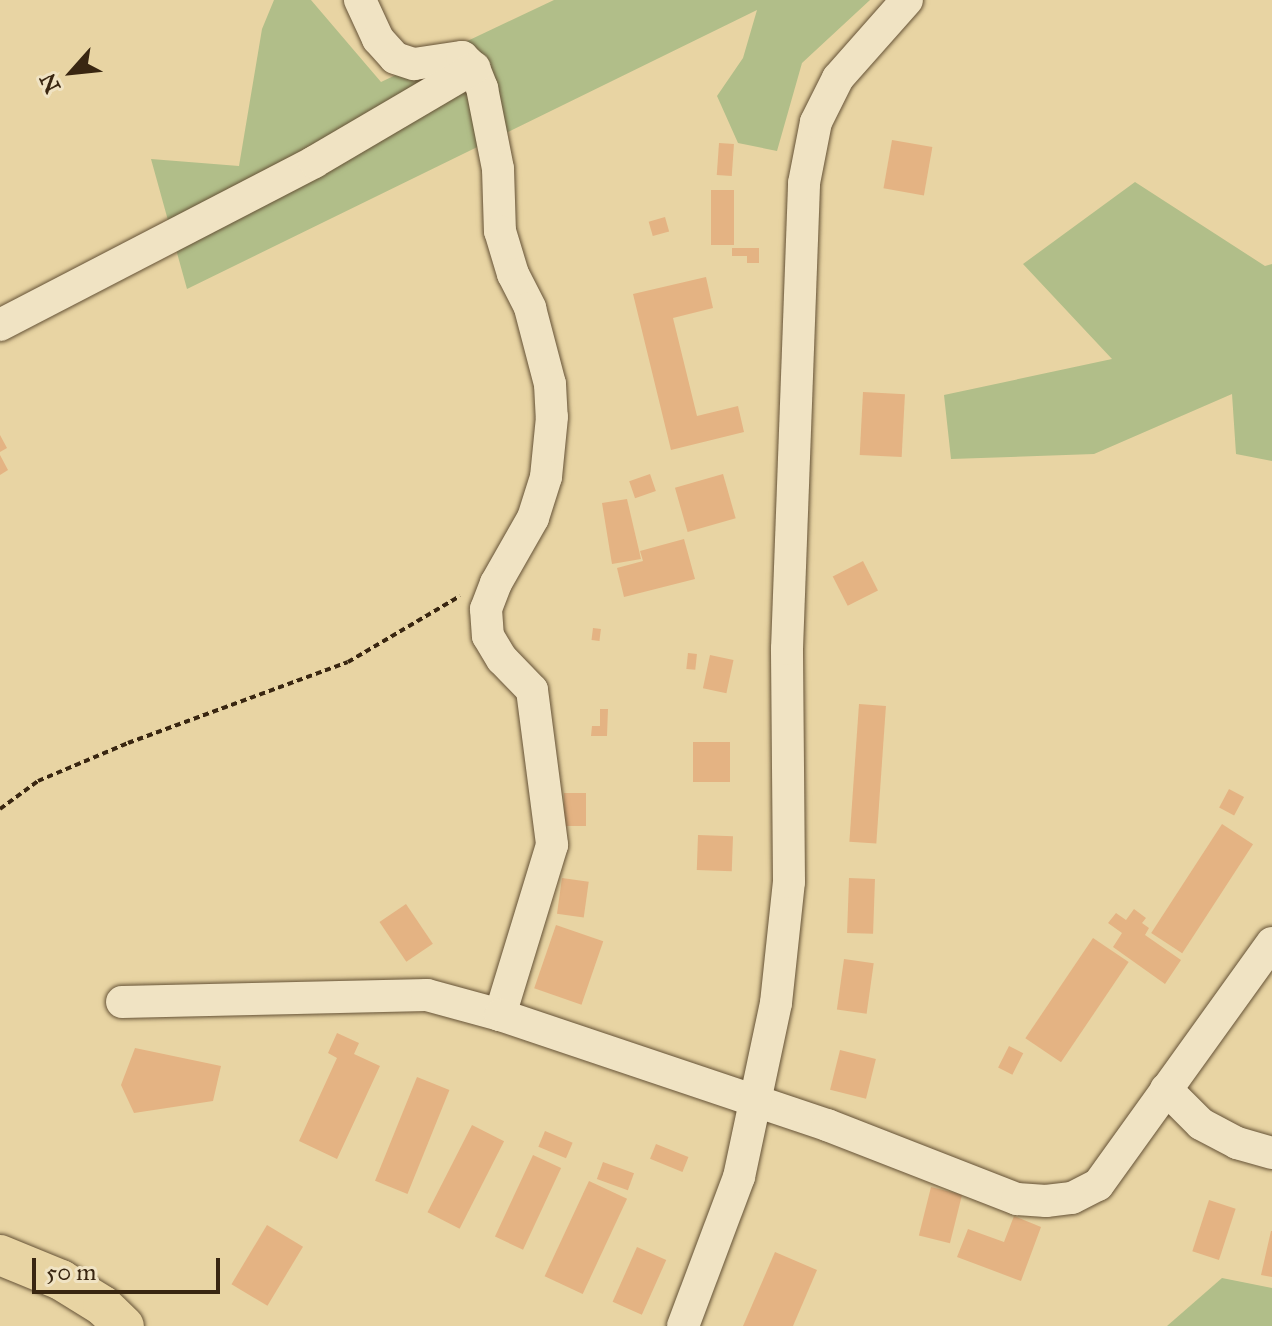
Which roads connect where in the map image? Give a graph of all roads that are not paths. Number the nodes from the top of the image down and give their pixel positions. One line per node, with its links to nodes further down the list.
1 (360, 0): 3 (street)
2 (907, 0): 9 (street)
3 (474, 68): 4 (street); 7 (street)
4 (0, 325)
5 (1272, 943): 8 (street)
6 (122, 1002): 7 (street)
7 (500, 1015): 9 (street)
8 (1166, 1089): 9 (street); 10 (street)
9 (757, 1101): 13 (street)
10 (1272, 1153)
11 (0, 1255): 12 (main road)
12 (124, 1326)
13 (683, 1326)

